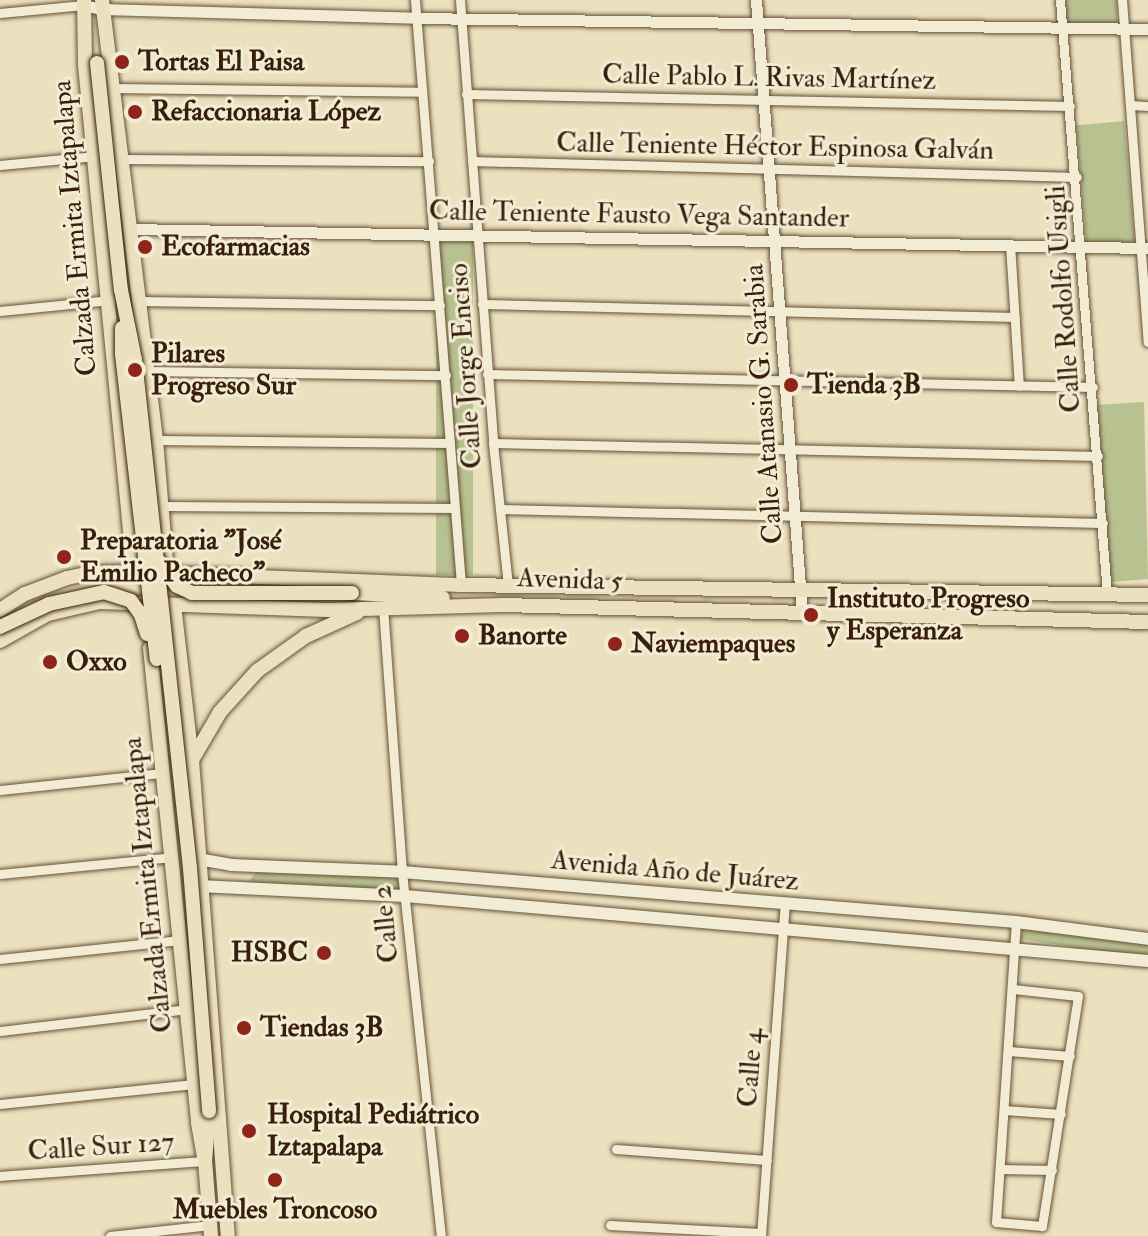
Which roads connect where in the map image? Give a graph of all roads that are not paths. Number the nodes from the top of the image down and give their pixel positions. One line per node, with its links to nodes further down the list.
1 (415, 0): 9 (street, Calle Jorge Enciso)
2 (460, 0): 10 (street, Calle Jorge Enciso)
3 (756, 0): 12 (street, Calle Atanasio G. Sarabia)
4 (1060, 0): 13 (street, Calle Rodolfo Usigli)
5 (1122, 0): 14 (street)
6 (84, 2): 7 (street); 8 (street); 11 (main road, Calzada Ermita Iztapalapa)
7 (102, 4): 9 (street); 16 (main road, Calzada Ermita Iztapalapa)
8 (0, 13)
9 (417, 18): 10 (street); 17 (street, Calle Jorge Enciso)
10 (462, 18): 12 (street); 18 (street, Calle Jorge Enciso)
11 (86, 22): 23 (main road, Calzada Ermita Iztapalapa); 65 (main road, Calzada Ermita Iztapalapa, bridge)
12 (758, 23): 13 (street); 19 (street, Calle Atanasio G. Sarabia)
13 (1062, 28): 14 (street); 21 (street, Calle Rodolfo Usigli)
14 (1125, 29): 15 (street); 20 (street)
15 (1148, 29)
16 (112, 88): 17 (street); 24 (main road, Calzada Ermita Iztapalapa)
17 (422, 92): 25 (street, Calle Jorge Enciso)
18 (466, 94): 19 (street, Calle Pablo L. Rivas Martínez); 26 (street, Calle Jorge Enciso)
19 (765, 101): 21 (street, Calle Pablo L. Rivas Martínez); 28 (street, Calle Atanasio G. Sarabia)
20 (1132, 105): 22 (street); 29 (street)
21 (1070, 106): 30 (street, Calle Rodolfo Usigli)
22 (1148, 106)
23 (96, 156): 27 (street); 39 (main road, Calzada Ermita Iztapalapa)
24 (121, 159): 25 (street); 31 (main road, Calzada Ermita Iztapalapa)
25 (429, 161): 33 (street, Calle Jorge Enciso)
26 (472, 161): 28 (street, Calle Teniente Héctor Espinosa Galván); 32 (street, Calle Jorge Enciso)
27 (0, 165)
28 (770, 171): 30 (street, Calle Teniente Héctor Espinosa Galván); 34 (street, Calle Atanasio G. Sarabia)
29 (1143, 176): 37 (street)
30 (1077, 177): 36 (street, Calle Rodolfo Usigli)
31 (129, 229): 33 (street, Calle Teniente Fausto Vega Santander); 38 (main road, Calzada Ermita Iztapalapa)
32 (478, 235): 33 (street, Calle Teniente Fausto Vega Santander); 34 (street, Calle Teniente Fausto Vega Santander); 41 (street, Calle Jorge Enciso)
33 (436, 236): 42 (street, Calle Jorge Enciso)
34 (776, 241): 35 (street, Calle Teniente Fausto Vega Santander); 44 (street, Calle Atanasio G. Sarabia)
35 (1010, 244): 36 (street, Calle Teniente Fausto Vega Santander); 45 (street)
36 (1082, 247): 37 (street, Calle Teniente Fausto Vega Santander); 53 (street, Calle Rodolfo Usigli)
37 (1145, 248): 46 (street)
38 (135, 276): 40 (main road, Calzada Ermita Iztapalapa); 82 (main road, Calzada Ermita Iztapalapa, bridge)
39 (110, 300): 43 (street); 64 (main road, Calzada Ermita Iztapalapa)
40 (138, 301): 42 (street); 48 (main road, Calzada Ermita Iztapalapa)
41 (482, 304): 44 (street); 49 (street, Calle Jorge Enciso)
42 (440, 305): 50 (street, Calle Jorge Enciso)
43 (0, 311)
44 (781, 312): 45 (street); 51 (street, Calle Atanasio G. Sarabia)
45 (1015, 317): 52 (street)
46 (1147, 326): 47 (street)
47 (1148, 342)
48 (148, 371): 50 (street); 54 (main road, Calzada Ermita Iztapalapa)
49 (487, 374): 51 (street); 56 (street, Calle Jorge Enciso)
50 (446, 375): 55 (street, Calle Jorge Enciso)
51 (787, 383): 52 (street); 57 (street, Calle Atanasio G. Sarabia)
52 (1019, 386): 53 (street)
53 (1093, 387): 58 (street, Calle Rodolfo Usigli)
54 (156, 440): 55 (street); 61 (main road, Calzada Ermita Iztapalapa)
55 (450, 443): 59 (street, Calle Jorge Enciso)
56 (493, 443): 57 (street); 60 (street, Calle Jorge Enciso)
57 (792, 450): 58 (street); 62 (street, Calle Atanasio G. Sarabia)
58 (1098, 456): 63 (street, Calle Rodolfo Usigli)
59 (455, 508): 61 (street); 68 (street, Calle Jorge Enciso)
60 (500, 509): 62 (street); 69 (street, Calle Jorge Enciso)
61 (163, 513): 64 (main road); 67 (main road, Calzada Ermita Iztapalapa)
62 (797, 518): 63 (street); 70 (street, Calle Atanasio G. Sarabia)
63 (1103, 523): 71 (street, Calle Rodolfo Usigli)
64 (130, 527): 66 (main road, Calzada Ermita Iztapalapa)
65 (154, 545): 75 (main road, bridge); 117 (main road, Calzada Ermita Iztapalapa, bridge)
66 (134, 572): 67 (main road, Avenida 5); 77 (main road, Avenida 5)
67 (167, 574): 68 (main road, Avenida 5)
68 (461, 585): 69 (main road, Avenida 5)
69 (508, 586): 70 (main road, Avenida 5)
70 (801, 590): 71 (main road, Avenida 5); 78 (street, Calle Atanasio G. Sarabia)
71 (1107, 594): 72 (main road, Avenida 5)
72 (1148, 595)
73 (145, 604): 74 (main road, Avenida 5); 81 (main road, Avenida 5); 84 (main road, Calzada Ermita Iztapalapa)
74 (174, 605): 76 (main road, Avenida 5); 83 (main road, Calzada Ermita Iztapalapa)
75 (467, 605): 76 (main road, Avenida 5); 78 (main road, Avenida 5)
76 (381, 607): 85 (main road); 91 (street, Calle 2)
77 (0, 610)
78 (802, 613): 79 (main road, Avenida 5)
79 (1148, 622)
80 (0, 627): 82 (main road, bridge)
81 (0, 641)
82 (157, 657): 89 (main road, Calzada Ermita Iztapalapa)
83 (182, 674): 84 (main road); 85 (main road, Calzada Ermita Iztapalapa)
84 (154, 678): 86 (main road, Calzada Ermita Iztapalapa)
85 (192, 760): 89 (main road, Calzada Ermita Iztapalapa)
86 (163, 773): 87 (street); 88 (main road, Calzada Ermita Iztapalapa)
87 (0, 790)
88 (172, 857): 92 (street); 102 (main road, Calzada Ermita Iztapalapa)
89 (198, 859): 90 (main road, Avenida Año de Juárez); 94 (main road, Calzada Ermita Iztapalapa)
90 (231, 865): 91 (main road, Avenida Año de Juárez); 95 (main road)
91 (402, 872): 93 (main road, Avenida Año de Juárez); 96 (street, Calle 2)
92 (0, 874)
93 (495, 881): 97 (main road); 98 (main road, Avenida Año de Juárez)
94 (199, 886): 95 (main road, Avenida Año de Juárez); 125 (main road, Calzada Ermita Iztapalapa)
95 (231, 886): 96 (main road, Avenida Año de Juárez)
96 (405, 896): 97 (main road, Avenida Año de Juárez); 126 (street, Calle 2)
97 (492, 904): 100 (main road, Avenida Año de Juárez)
98 (785, 904): 99 (main road, Avenida Año de Juárez); 100 (street, Calle 4)
99 (1016, 922): 101 (main road, Avenida Año de Juárez); 103 (street)
100 (783, 928): 103 (main road, Avenida Año de Juárez); 116 (street, Calle 4)
101 (1148, 939)
102 (180, 940): 104 (street); 107 (main road, Calzada Ermita Iztapalapa)
103 (1015, 947): 105 (main road, Avenida Año de Juárez); 106 (street)
104 (0, 959)
105 (1148, 961)
106 (1013, 989): 109 (street); 110 (street)
107 (186, 1009): 108 (street); 111 (main road, Calzada Ermita Iztapalapa)
108 (0, 1031)
109 (1009, 1051): 110 (street); 113 (street)
110 (1070, 1056): 114 (street)
111 (194, 1084): 112 (street); 117 (main road, Calzada Ermita Iztapalapa)
112 (0, 1104)
113 (1004, 1110): 114 (street); 118 (street)
114 (1061, 1114): 119 (street)
115 (616, 1149): 116 (street)
116 (767, 1160): 123 (street, Calle 4)
117 (205, 1161): 120 (street, Calle Sur 127); 122 (main road, Calzada Ermita Iztapalapa)
118 (1000, 1169): 119 (street); 119 (street)
119 (1052, 1170)
120 (0, 1176)
121 (610, 1225): 123 (street)
122 (210, 1230): 124 (street)
123 (761, 1235)
124 (110, 1236)
125 (228, 1236)
126 (441, 1236)

